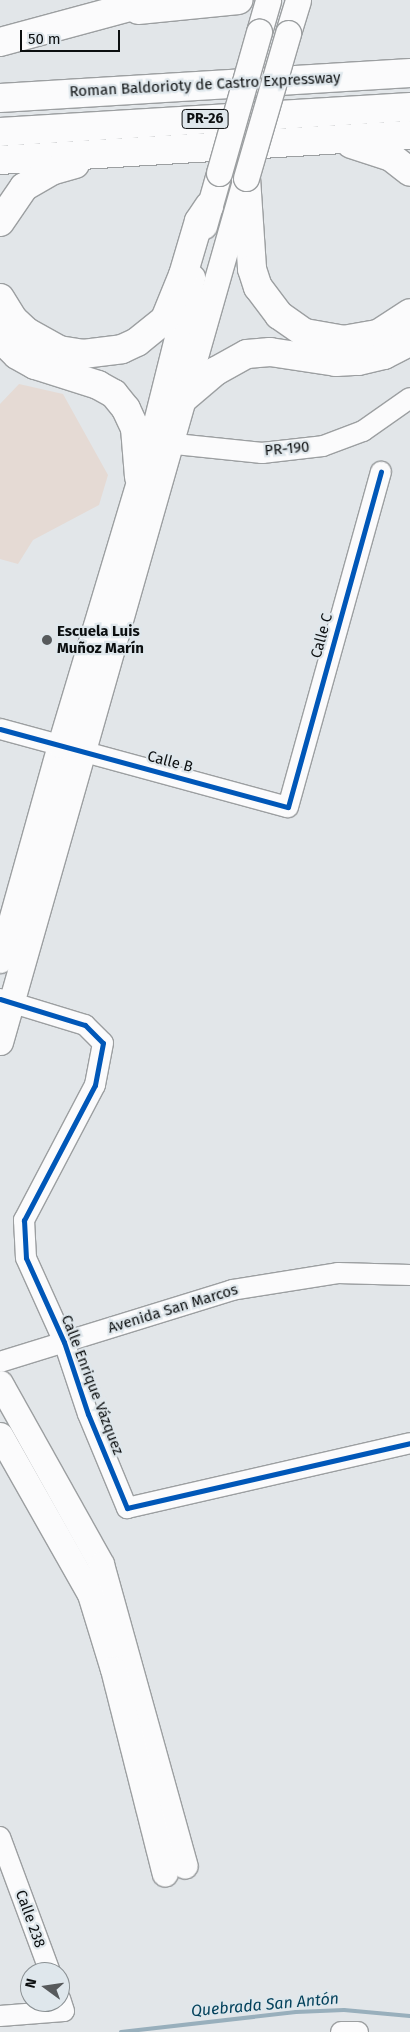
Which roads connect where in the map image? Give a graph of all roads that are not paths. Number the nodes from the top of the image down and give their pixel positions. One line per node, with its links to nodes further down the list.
1 (156, 0): 5 (highway)
2 (240, 0): 5 (highway)
3 (268, 0): 17 (main road, bridge)
4 (298, 0): 16 (main road, bridge)
5 (124, 11): 6 (highway)
6 (0, 42)
7 (410, 73): 8 (highway, Roman Baldorioty de Castro Expressway / PR-26)
8 (0, 98)
9 (410, 107): 10 (highway, PR-26)
10 (0, 132)
11 (410, 134): 12 (highway)
12 (332, 140): 13 (highway); 15 (highway)
13 (118, 152): 14 (highway); 18 (highway)
14 (0, 160)
15 (410, 172)
16 (246, 178): 20 (highway); 23 (main road)
17 (209, 206): 19 (highway); 25 (main road)
18 (0, 222)
19 (0, 298)
20 (410, 313)
21 (0, 338): 27 (highway)
22 (410, 342): 23 (highway)
23 (184, 398): 25 (main road)
24 (410, 398): 25 (street, PR-190 / PR-190)
25 (161, 443): 27 (main road); 30 (main road)
26 (381, 472): 31 (street, Calle C)
27 (140, 477): 29 (main road)
28 (0, 729): 29 (street, Calle B)
29 (53, 743): 30 (street, Calle B); 32 (main road)
30 (85, 751): 31 (street, Calle B); 33 (main road)
31 (288, 807)
32 (0, 960)
33 (6, 1000): 34 (main road); 36 (street, Calle Enrique Vázquez)
34 (0, 1042)
35 (410, 1275): 36 (street, Avenida San Marcos)
36 (64, 1342): 37 (street, Avenida San Marcos); 40 (street, Calle Enrique Vázquez)
37 (0, 1362)
38 (0, 1383): 39 (main road)
39 (0, 1435)
40 (410, 1443)
41 (0, 1837): 42 (street, Calle 238)
42 (46, 1962)
43 (20, 2012): 44 (street)
44 (0, 2016)
45 (341, 2032): 46 (street)
46 (358, 2032)

